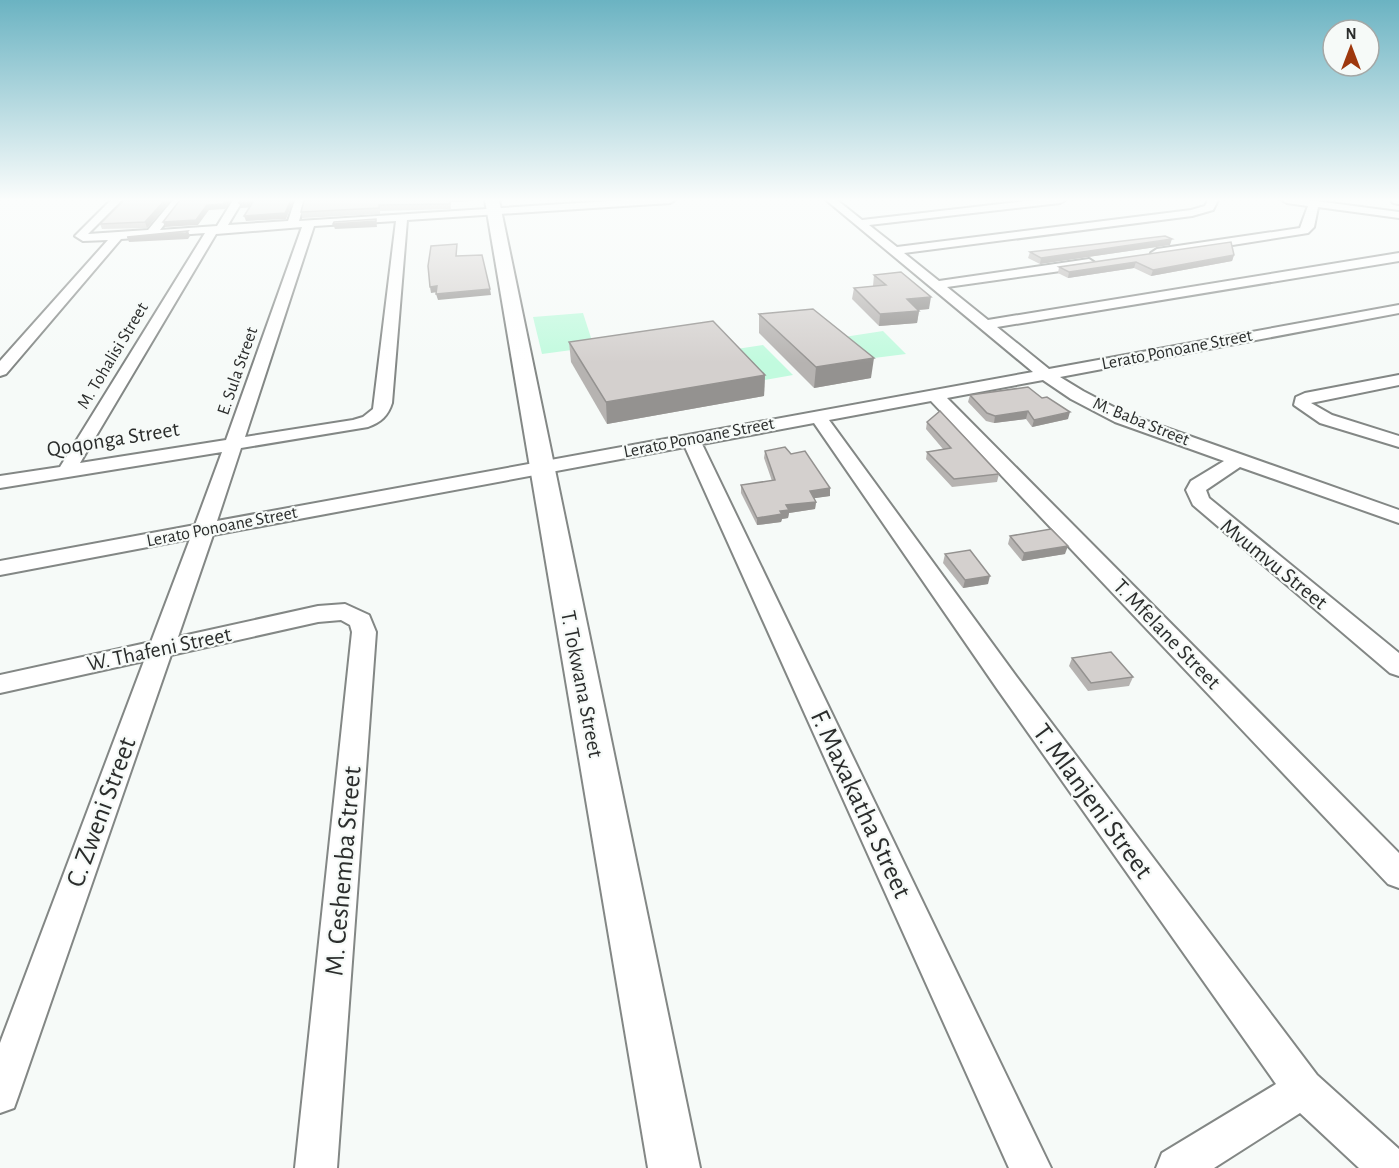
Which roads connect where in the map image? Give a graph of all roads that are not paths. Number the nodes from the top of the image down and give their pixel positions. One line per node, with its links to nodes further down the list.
1 (102, 255): 14 (street)
2 (201, 255): 24 (street, M. Tohalisi Street)
3 (298, 255): 21 (street, E. Sula Street)
4 (398, 255): 21 (street, Qoqonga Street)
5 (502, 255): 23 (street, T. Tokwana Street)
6 (900, 255): 11 (street, M. Baba Street)
7 (1142, 255): 8 (street)
8 (1145, 255)
9 (1399, 257): 13 (street)
10 (1106, 261): 11 (street)
11 (937, 285): 13 (street, M. Baba Street)
12 (1399, 309): 15 (street, Lerato Ponoane Street)
13 (986, 325): 15 (street, M. Baba Street)
14 (0, 371)
15 (1047, 375): 17 (street, Lerato Ponoane Street); 22 (street, M. Baba Street)
16 (1399, 380): 20 (street)
17 (935, 395): 18 (street, Lerato Ponoane Street); 33 (street, T. Mfelane Street)
18 (818, 416): 19 (street, Lerato Ponoane Street); 34 (street, T. Mlanjeni Street)
19 (691, 440): 23 (street, Lerato Ponoane Street); 38 (street, F. Maxakatha Street)
20 (1399, 442)
21 (233, 444): 24 (street, Qoqonga Street); 27 (street, E. Sula Street)
22 (1238, 460): 26 (street, M. Baba Street); 31 (street, Mvumvu Street)
23 (542, 467): 27 (street, Lerato Ponoane Street); 37 (street, T. Tokwana Street)
24 (67, 470): 25 (street, Qoqonga Street)
25 (0, 482)
26 (1399, 517)
27 (204, 530): 28 (street, Lerato Ponoane Street); 30 (street, C. Zweni Street)
28 (0, 568)
29 (318, 614): 30 (street, W. Thafeni Street); 36 (street, M. Ceshemba Street)
30 (160, 648): 32 (street, W. Thafeni Street); 35 (street, C. Zweni Street)
31 (1399, 667)
32 (0, 684)
33 (1399, 874)
34 (1303, 1089): 39 (street); 40 (street, T. Mlanjeni Street)
35 (0, 1094)
36 (316, 1168)
37 (674, 1168)
38 (1030, 1168)
39 (1177, 1168)
40 (1389, 1168)

